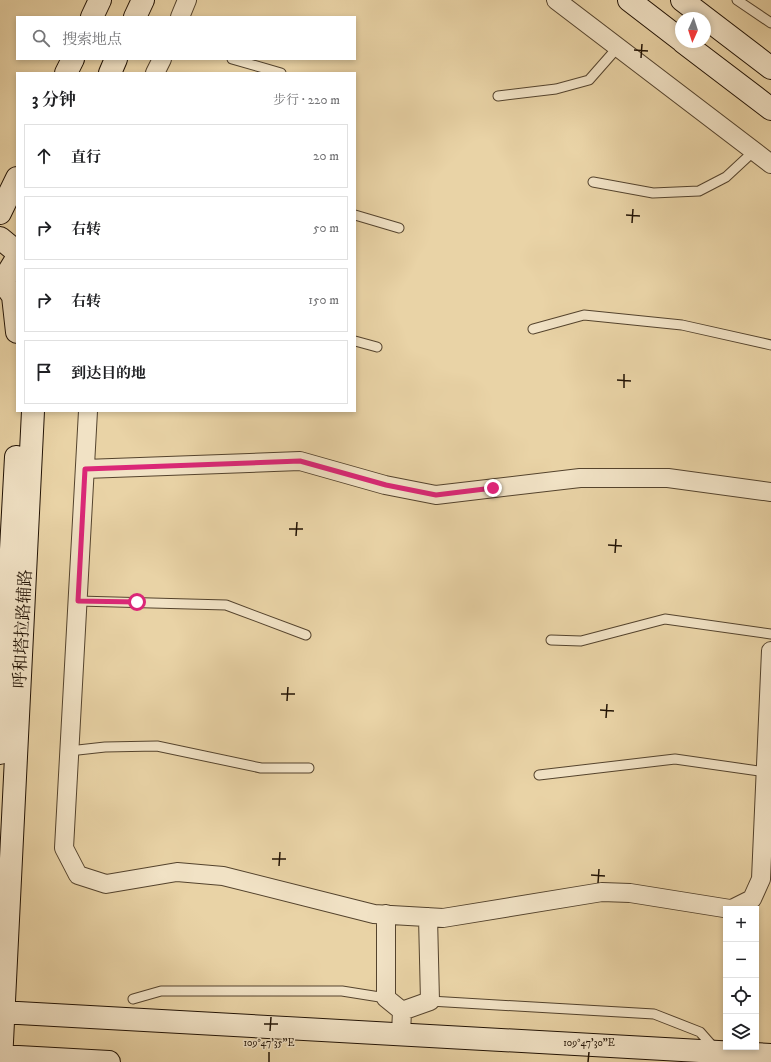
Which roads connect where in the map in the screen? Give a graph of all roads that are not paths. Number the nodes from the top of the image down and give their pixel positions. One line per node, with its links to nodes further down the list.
1 (100, 0): 8 (street)
2 (143, 0): 9 (street)
3 (187, 0): 10 (street)
4 (556, 0): 13 (street)
5 (629, 0): 12 (street)
6 (682, 0): 19 (street)
7 (736, 0): 11 (lane)
8 (92, 16)
9 (135, 16)
10 (180, 16)
11 (771, 23)
12 (675, 35)
13 (618, 47): 24 (lane); 26 (street)
14 (691, 48): 25 (street)
15 (72, 60): 20 (street)
16 (116, 60): 21 (street)
17 (162, 60): 22 (street)
18 (235, 60): 23 (lane)
19 (771, 68)
20 (66, 72)
21 (110, 72)
22 (156, 72)
23 (277, 72)
24 (498, 96)
25 (771, 109)
26 (754, 151): 27 (street); 29 (lane)
27 (771, 164)
28 (16, 180): 30 (street)
29 (593, 182)
30 (0, 214)
31 (356, 215): 32 (lane)
32 (399, 228)
33 (0, 238): 34 (street)
34 (16, 251)
35 (16, 259): 36 (street)
36 (1, 281): 37 (street)
37 (16, 323)
38 (533, 329): 40 (lane)
39 (356, 341): 41 (lane)
40 (771, 345)
41 (377, 347)
42 (18, 412): 53 (street)
43 (33, 412): 65 (street, 呼和塔拉路辅路)
44 (88, 412): 45 (street)
45 (85, 469): 46 (street); 47 (street)
46 (771, 492)
47 (78, 601): 49 (lane); 52 (street)
48 (771, 634): 50 (lane)
49 (306, 635)
50 (551, 640)
51 (771, 651): 55 (street)
52 (69, 751): 54 (lane); 59 (street)
53 (0, 753)
54 (309, 768)
55 (766, 772): 56 (lane); 57 (street)
56 (539, 775)
57 (737, 906)
58 (723, 908): 60 (street)
59 (386, 914): 60 (street); 61 (street)
60 (428, 917): 63 (street)
61 (386, 998): 62 (lane); 64 (street)
62 (133, 999)
63 (430, 1001): 64 (street); 67 (lane)
64 (402, 1011): 66 (street)
65 (2, 1012): 66 (street); 69 (street, 呼和塔拉路辅路)
66 (401, 1034): 67 (street)
67 (717, 1052): 68 (street)
68 (771, 1055)
69 (0, 1058): 70 (street)
70 (109, 1062)

